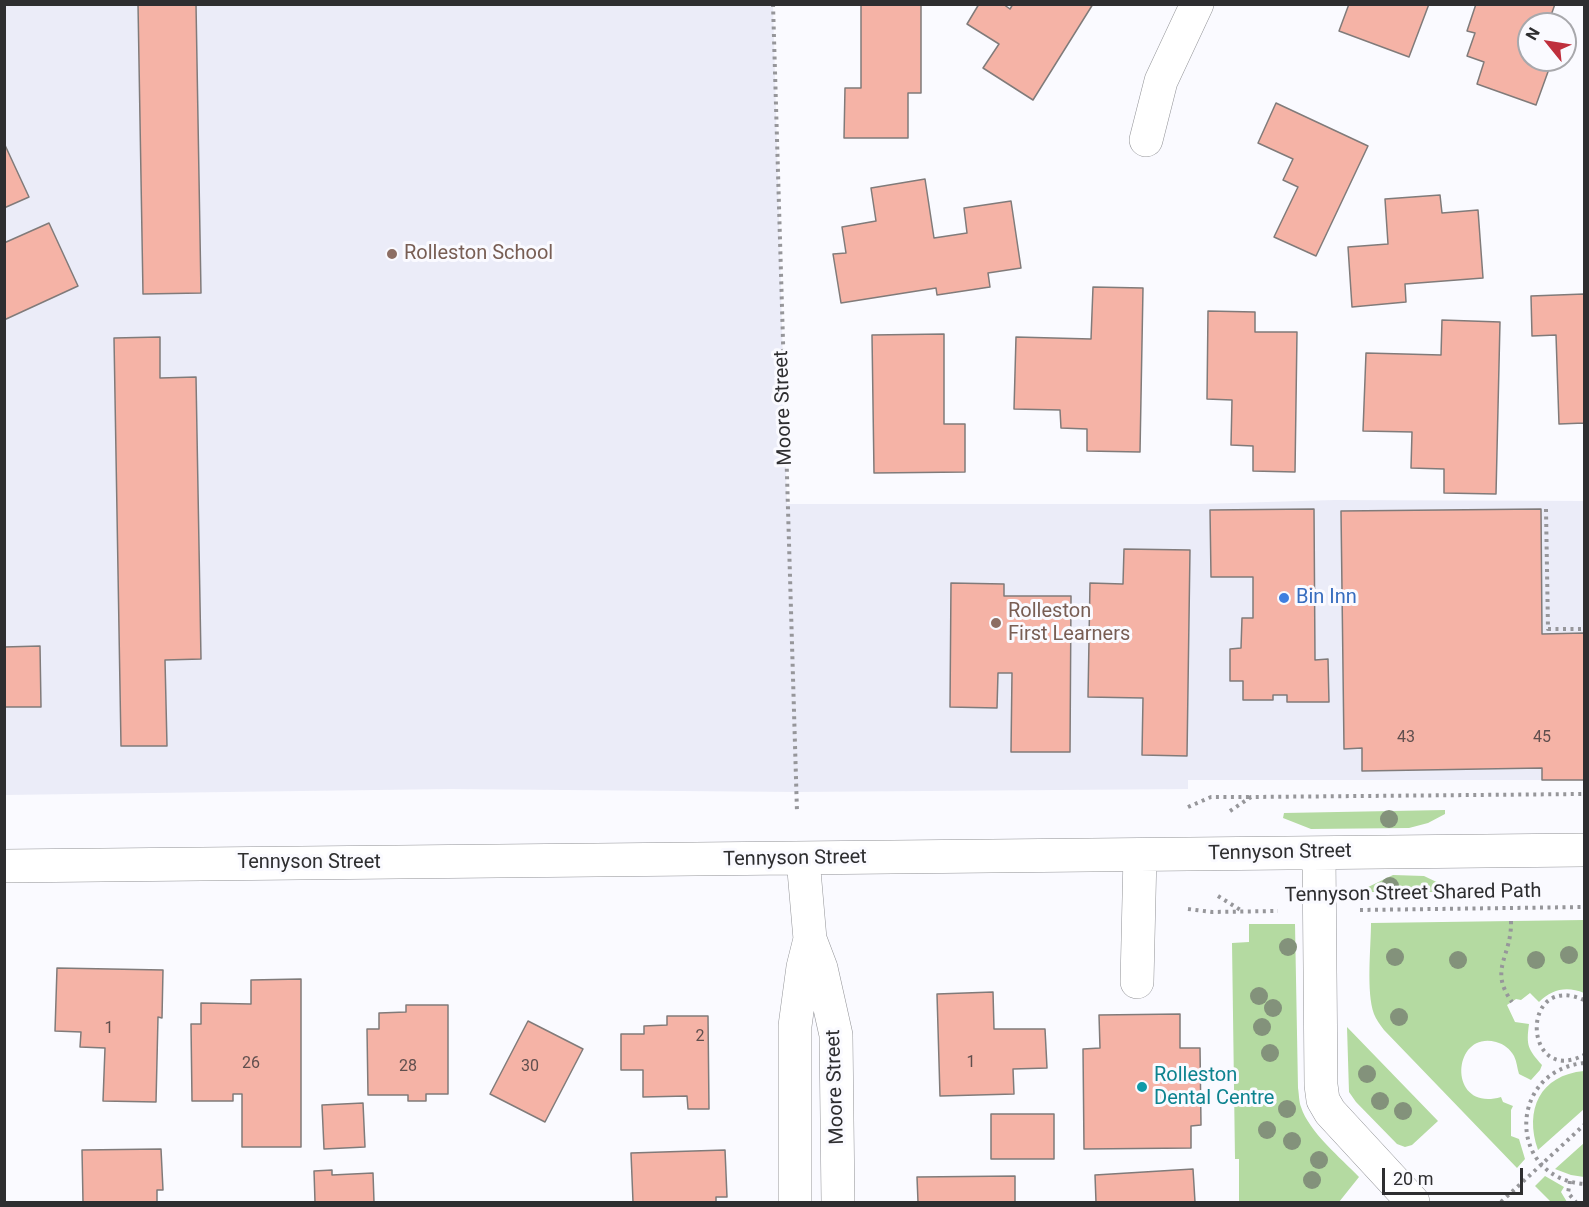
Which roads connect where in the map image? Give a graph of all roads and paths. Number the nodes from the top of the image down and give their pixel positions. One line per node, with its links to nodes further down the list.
1 (773, 4): 9 (path, Moore Street)
2 (1197, 4): 3 (street)
3 (1146, 140)
4 (1546, 509): 5 (path)
5 (1584, 629)
6 (1584, 794): 7 (path)
7 (1251, 797): 8 (path); 10 (path)
8 (1188, 807)
9 (797, 812)
10 (1224, 815)
11 (1584, 850): 12 (street, Tennyson Street)
12 (1319, 853): 13 (street, Tennyson Street); 19 (street)
13 (1140, 855): 14 (street, Tennyson Street); 23 (street)
14 (803, 859): 15 (street, Tennyson Street); 22 (street, Moore Street)
15 (4, 866)
16 (1220, 897): 20 (path)
17 (1584, 907): 19 (path, Tennyson Street Shared Path)
18 (1188, 909): 20 (path, Tennyson Street Shared Path)
19 (1319, 910): 20 (path, Tennyson Street Shared Path); 35 (street)
20 (1242, 911)
21 (1511, 921): 25 (path)
22 (810, 939): 33 (street, Moore Street); 34 (street, Moore Street)
23 (1137, 982)
24 (1584, 1000): 27 (path)
25 (1512, 1002)
26 (1584, 1055): 27 (path)
27 (1574, 1062): 28 (path); 30 (path)
28 (1584, 1063)
29 (1584, 1125): 30 (path)
30 (1541, 1164): 31 (path); 36 (path)
31 (1570, 1181): 32 (path); 37 (path)
32 (1584, 1184)
33 (795, 1203)
34 (838, 1203)
35 (1413, 1203)
36 (1502, 1203)
37 (1576, 1203)

